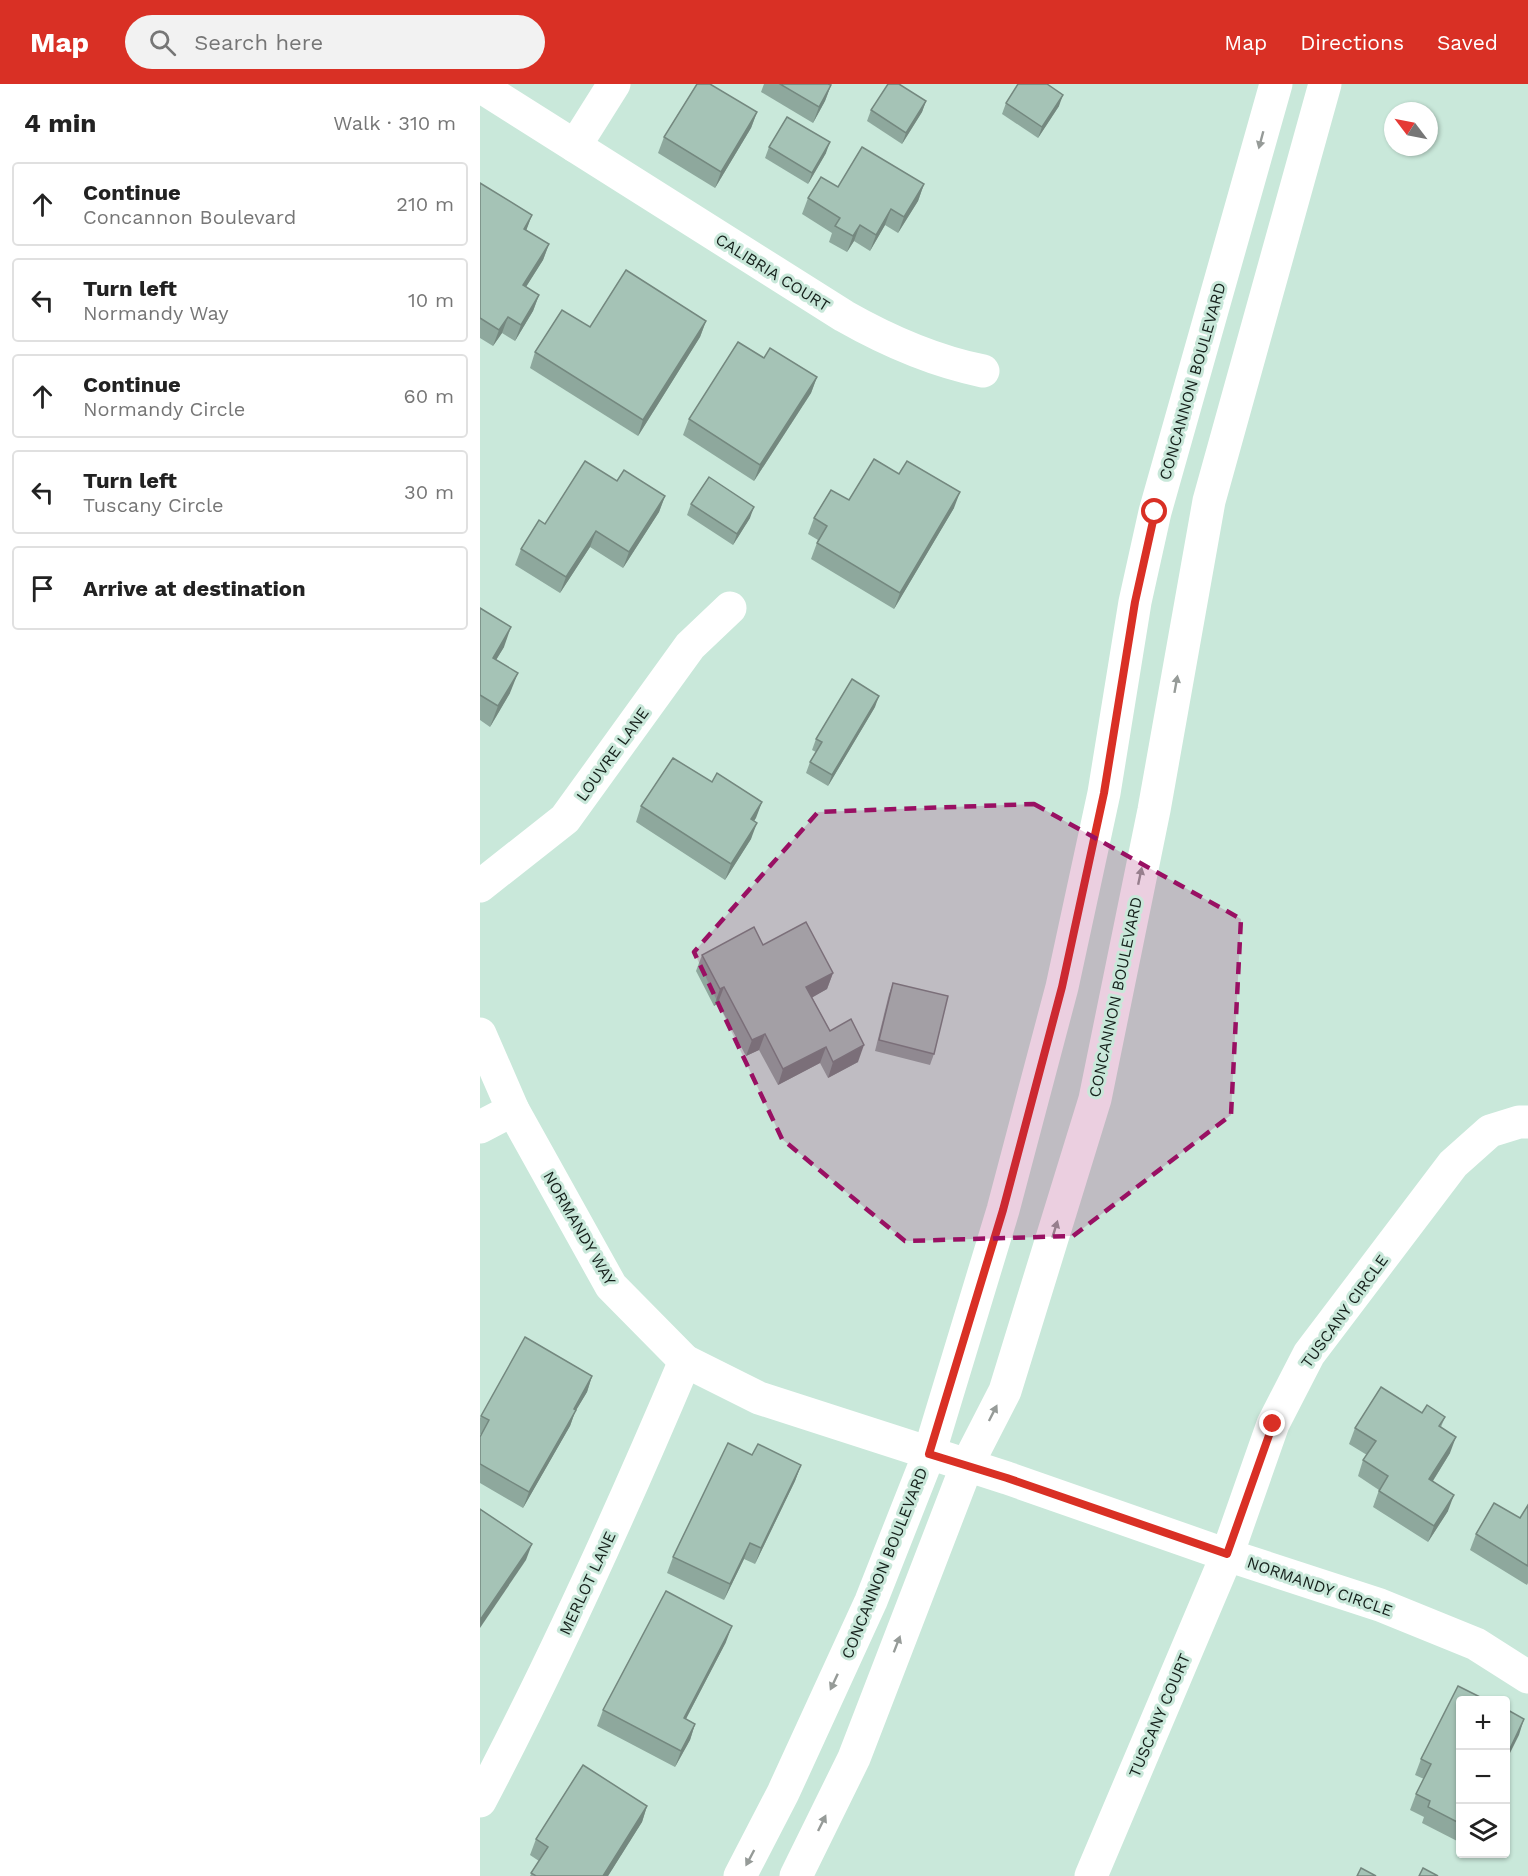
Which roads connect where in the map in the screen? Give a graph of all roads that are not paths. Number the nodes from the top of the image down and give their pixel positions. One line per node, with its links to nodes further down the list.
1 (614, 84): 5 (street)
2 (1276, 84): 14 (street, CONCANNON BOULEVARD, one-way to 14)
3 (1325, 84): 15 (street, CONCANNON BOULEVARD, one-way to 3)
4 (480, 86): 5 (street, CALIBRIA COURT)
5 (575, 146): 6 (street, CALIBRIA COURT)
6 (983, 371)
7 (730, 609): 8 (street, LOUVRE LANE)
8 (480, 886)
9 (480, 1034): 10 (street, NORMANDY WAY)
10 (513, 1110): 12 (street); 13 (street, NORMANDY WAY)
11 (1528, 1122): 16 (street, TUSCANY CIRCLE)
12 (480, 1127)
13 (686, 1361): 14 (street, NORMANDY WAY); 18 (street, MERLOT LANE)
14 (929, 1454): 15 (street, NORMANDY WAY); 19 (street, CONCANNON BOULEVARD, one-way to 19)
15 (967, 1465): 16 (street, NORMANDY CIRCLE); 20 (street, CONCANNON BOULEVARD, one-way to 15)
16 (1227, 1554): 17 (street, NORMANDY CIRCLE); 21 (street, TUSCANY COURT)
17 (1528, 1677)
18 (480, 1801)
19 (740, 1876)
20 (796, 1876)
21 (1091, 1876)

